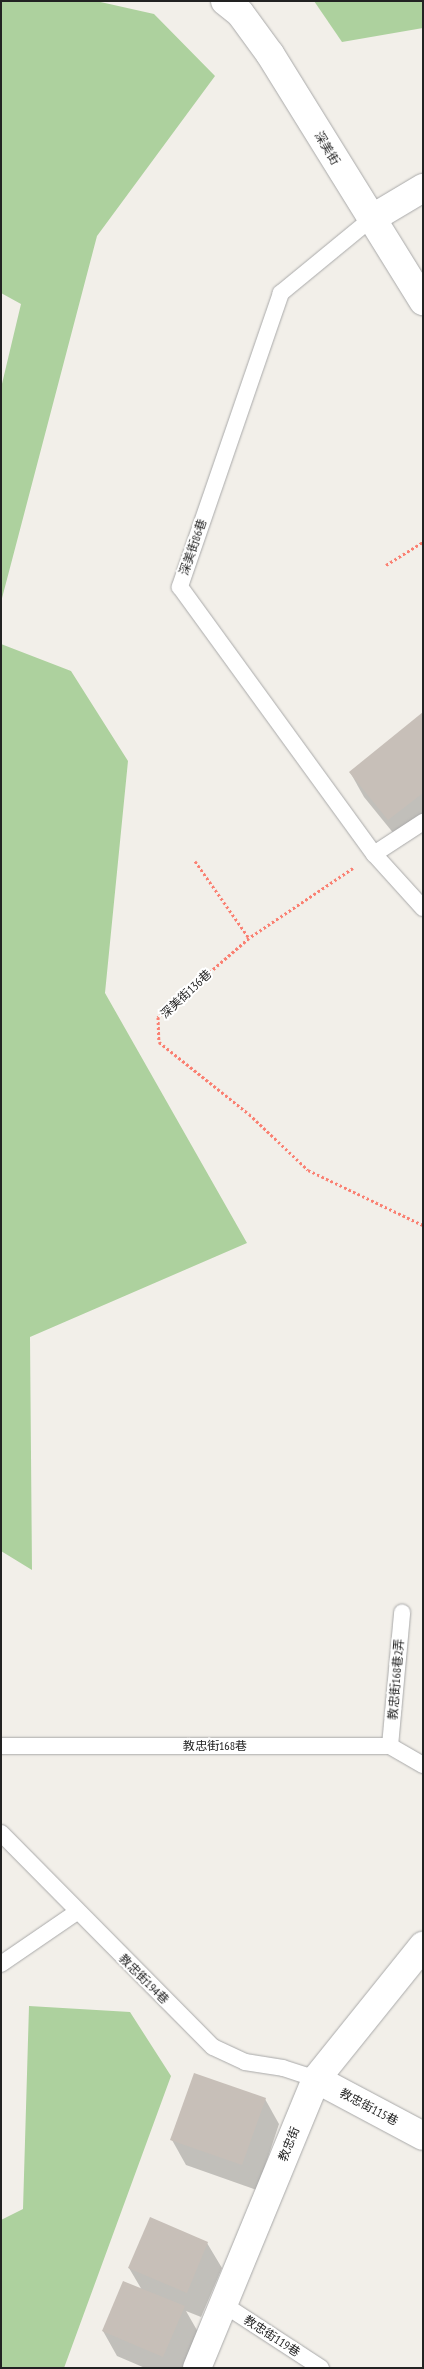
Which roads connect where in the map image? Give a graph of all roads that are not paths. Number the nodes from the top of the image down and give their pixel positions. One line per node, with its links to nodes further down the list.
1 (225, 1): 3 (street, 深美街)
2 (423, 188): 3 (street)
3 (371, 219): 4 (street, 深美街); 6 (lane, 深美街86巷)
4 (423, 301)
5 (423, 822): 6 (lane)
6 (374, 854): 7 (lane, 深美街86巷)
7 (423, 908)
8 (402, 1613): 10 (lane, 教忠街168巷2弄)
9 (1, 1746): 10 (lane, 教忠街168巷)
10 (390, 1746): 11 (lane, 教忠街168巷)
11 (423, 1765)
12 (1, 1832): 13 (lane, 教忠街194巷)
13 (77, 1912): 15 (lane); 16 (lane, 教忠街194巷)
14 (423, 1946): 16 (street, 教忠街)
15 (1, 1964)
16 (316, 2079): 17 (street, 教忠街115巷); 18 (street, 教忠街)
17 (423, 2136)
18 (223, 2304): 19 (street, 教忠街); 20 (lane, 教忠街119巷)
19 (197, 2368)
20 (321, 2368)

